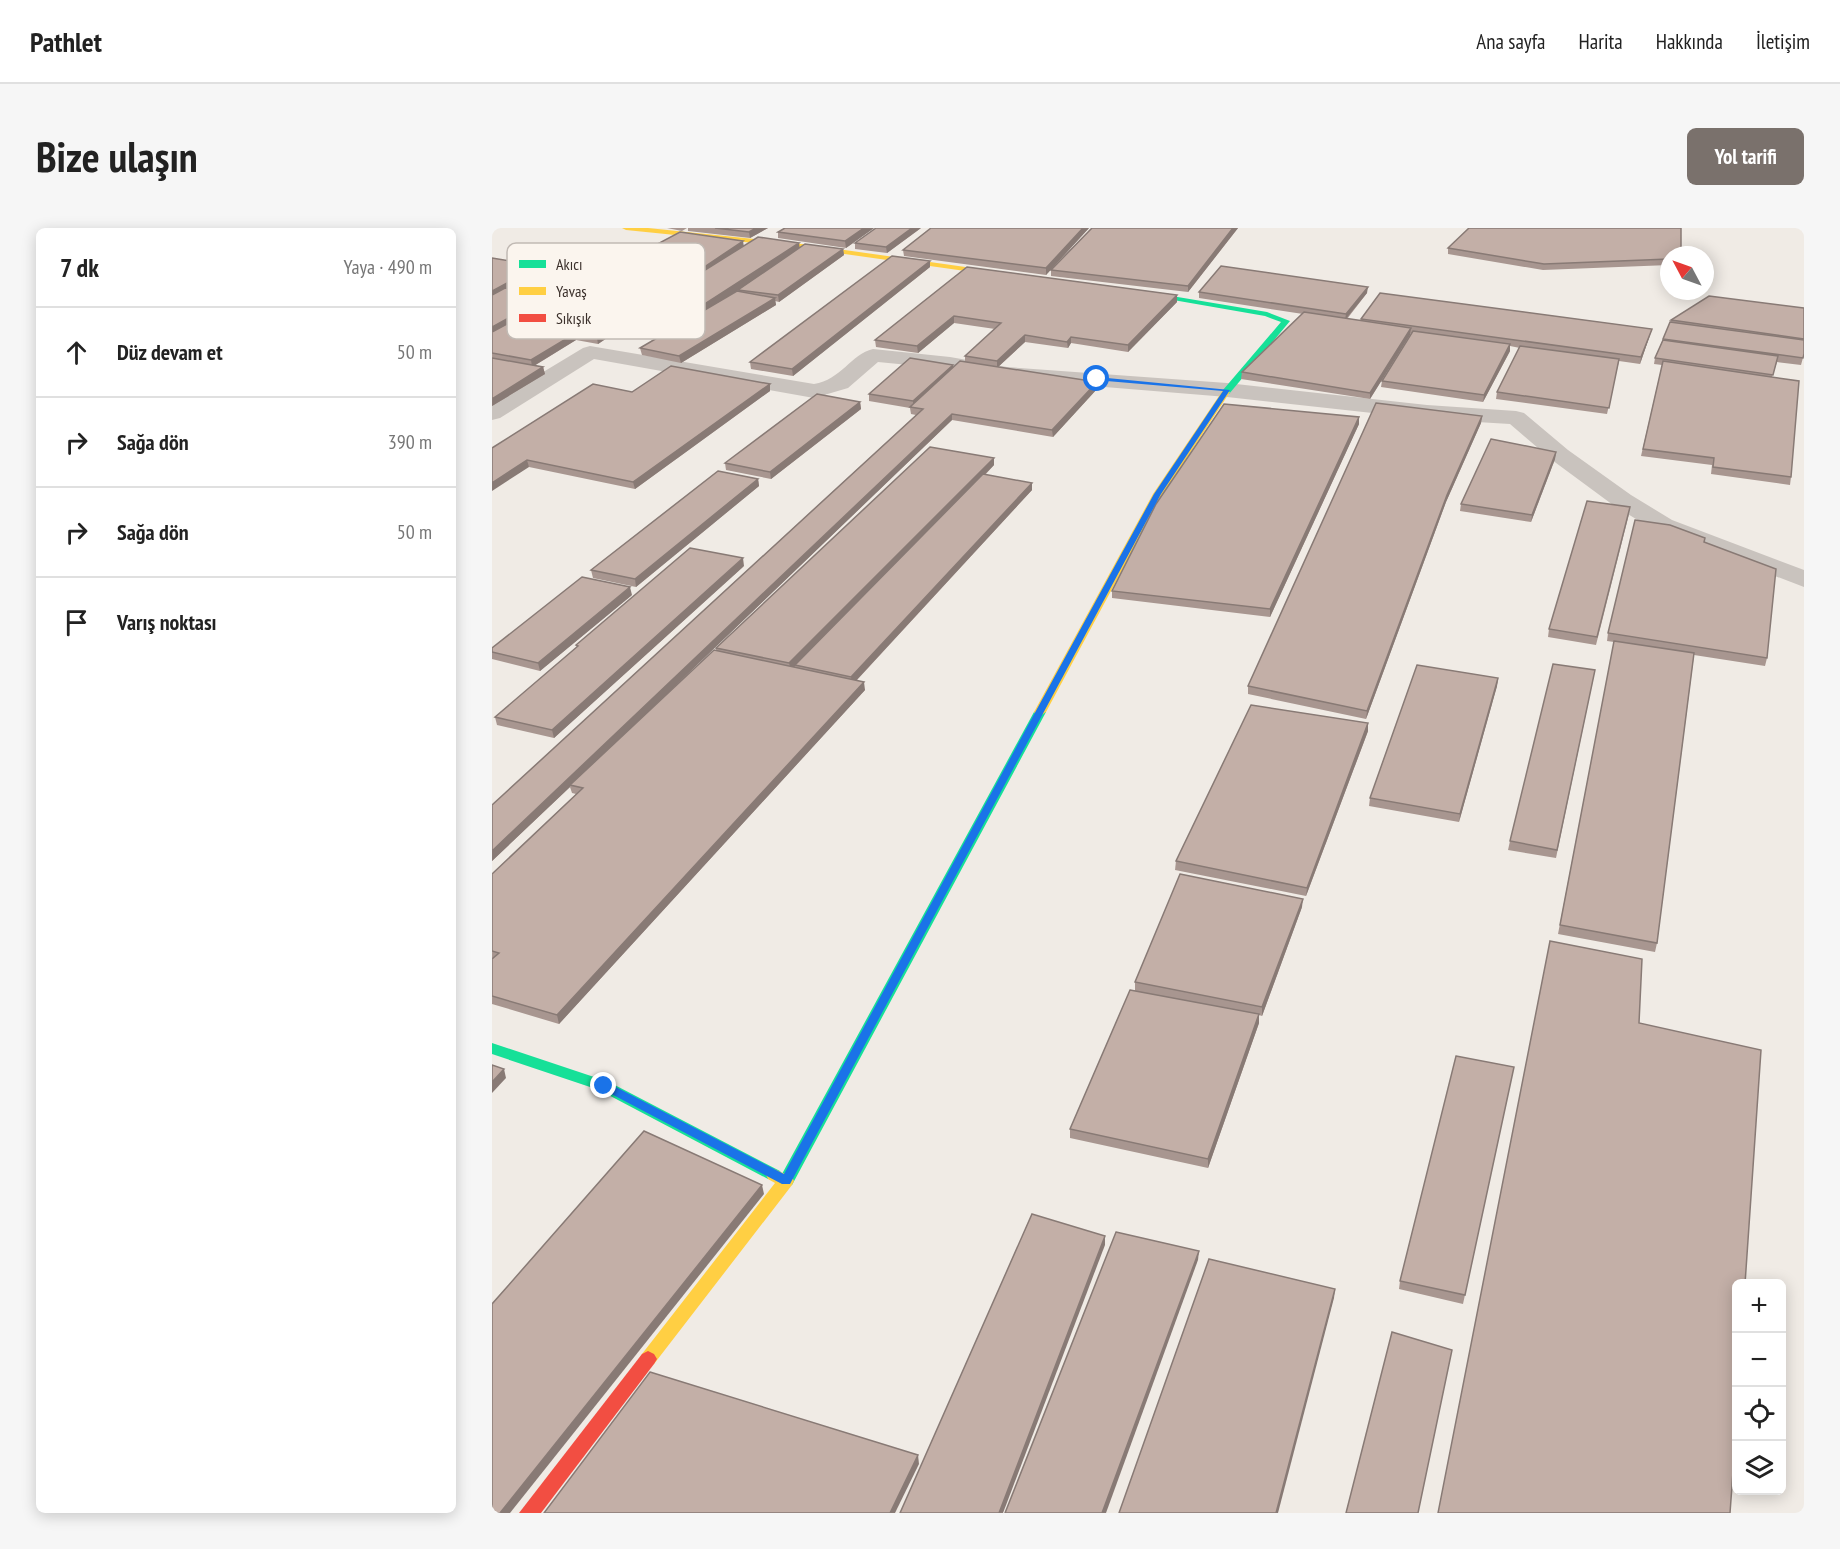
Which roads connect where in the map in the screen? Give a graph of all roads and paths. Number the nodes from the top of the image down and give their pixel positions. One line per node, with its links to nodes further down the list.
1 (626, 228): 2 (street)
2 (1027, 278)
3 (1120, 289): 4 (street)
4 (1227, 390): 5 (street); 6 (street); 8 (street)
5 (492, 413)
6 (1804, 579)
7 (492, 1048): 8 (street)
8 (786, 1181): 9 (street)
9 (529, 1513)

